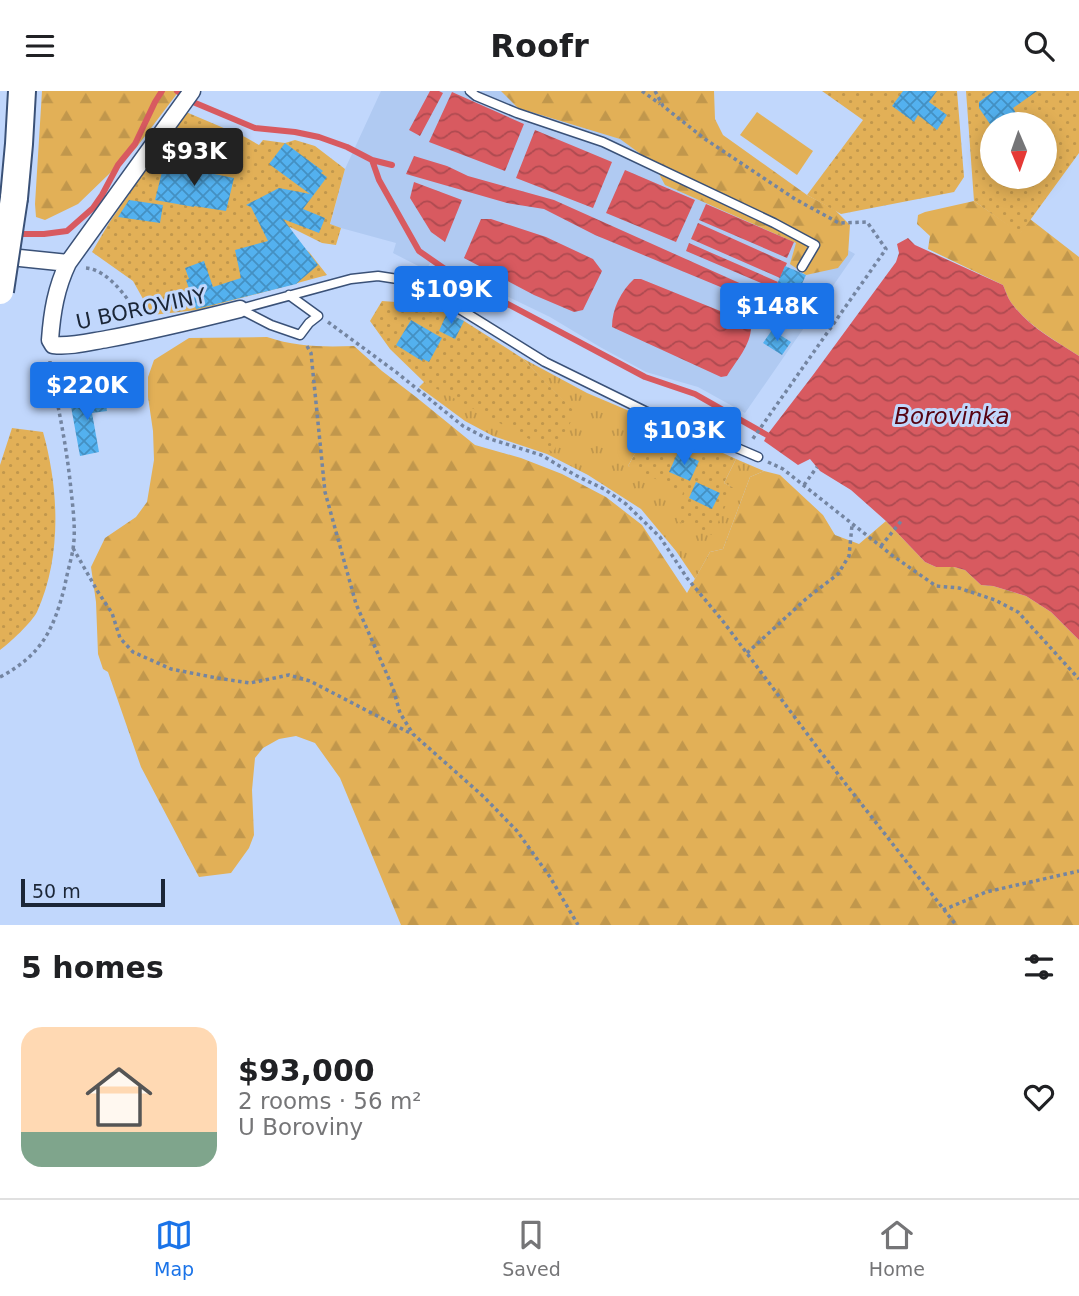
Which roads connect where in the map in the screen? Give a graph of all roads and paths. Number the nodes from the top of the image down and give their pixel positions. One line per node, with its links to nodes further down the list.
1 (22, 91): 10 (highway, bridge)
2 (192, 91): 8 (street, U BOROVINY)
3 (470, 91): 9 (lane)
4 (642, 91): 6 (path)
5 (655, 91): 6 (path)
6 (663, 106): 17 (path)
7 (0, 256): 8 (street)
8 (68, 263): 14 (path); 16 (street, U BOROVINY)
9 (802, 267)
10 (0, 291)
11 (289, 295): 12 (lane); 13 (lane); 18 (lane)
12 (240, 309): 14 (street, U BOROVINY); 15 (lane)
13 (318, 316): 15 (lane); 25 (path)
14 (150, 330): 16 (street, U BOROVINY)
15 (300, 335): 28 (path)
16 (53, 345): 24 (path)
17 (755, 436)
18 (758, 457): 20 (path)
19 (817, 467): 20 (path)
20 (804, 486): 22 (path)
21 (902, 520): 23 (path)
22 (852, 524): 23 (path); 25 (path)
23 (881, 546): 27 (path)
24 (73, 548): 26 (path); 28 (path)
25 (747, 653): 30 (path)
26 (0, 677)
27 (1079, 679)
28 (413, 734): 31 (path)
29 (1079, 871): 30 (path)
30 (943, 910): 32 (path)
31 (578, 925)
32 (956, 925)

